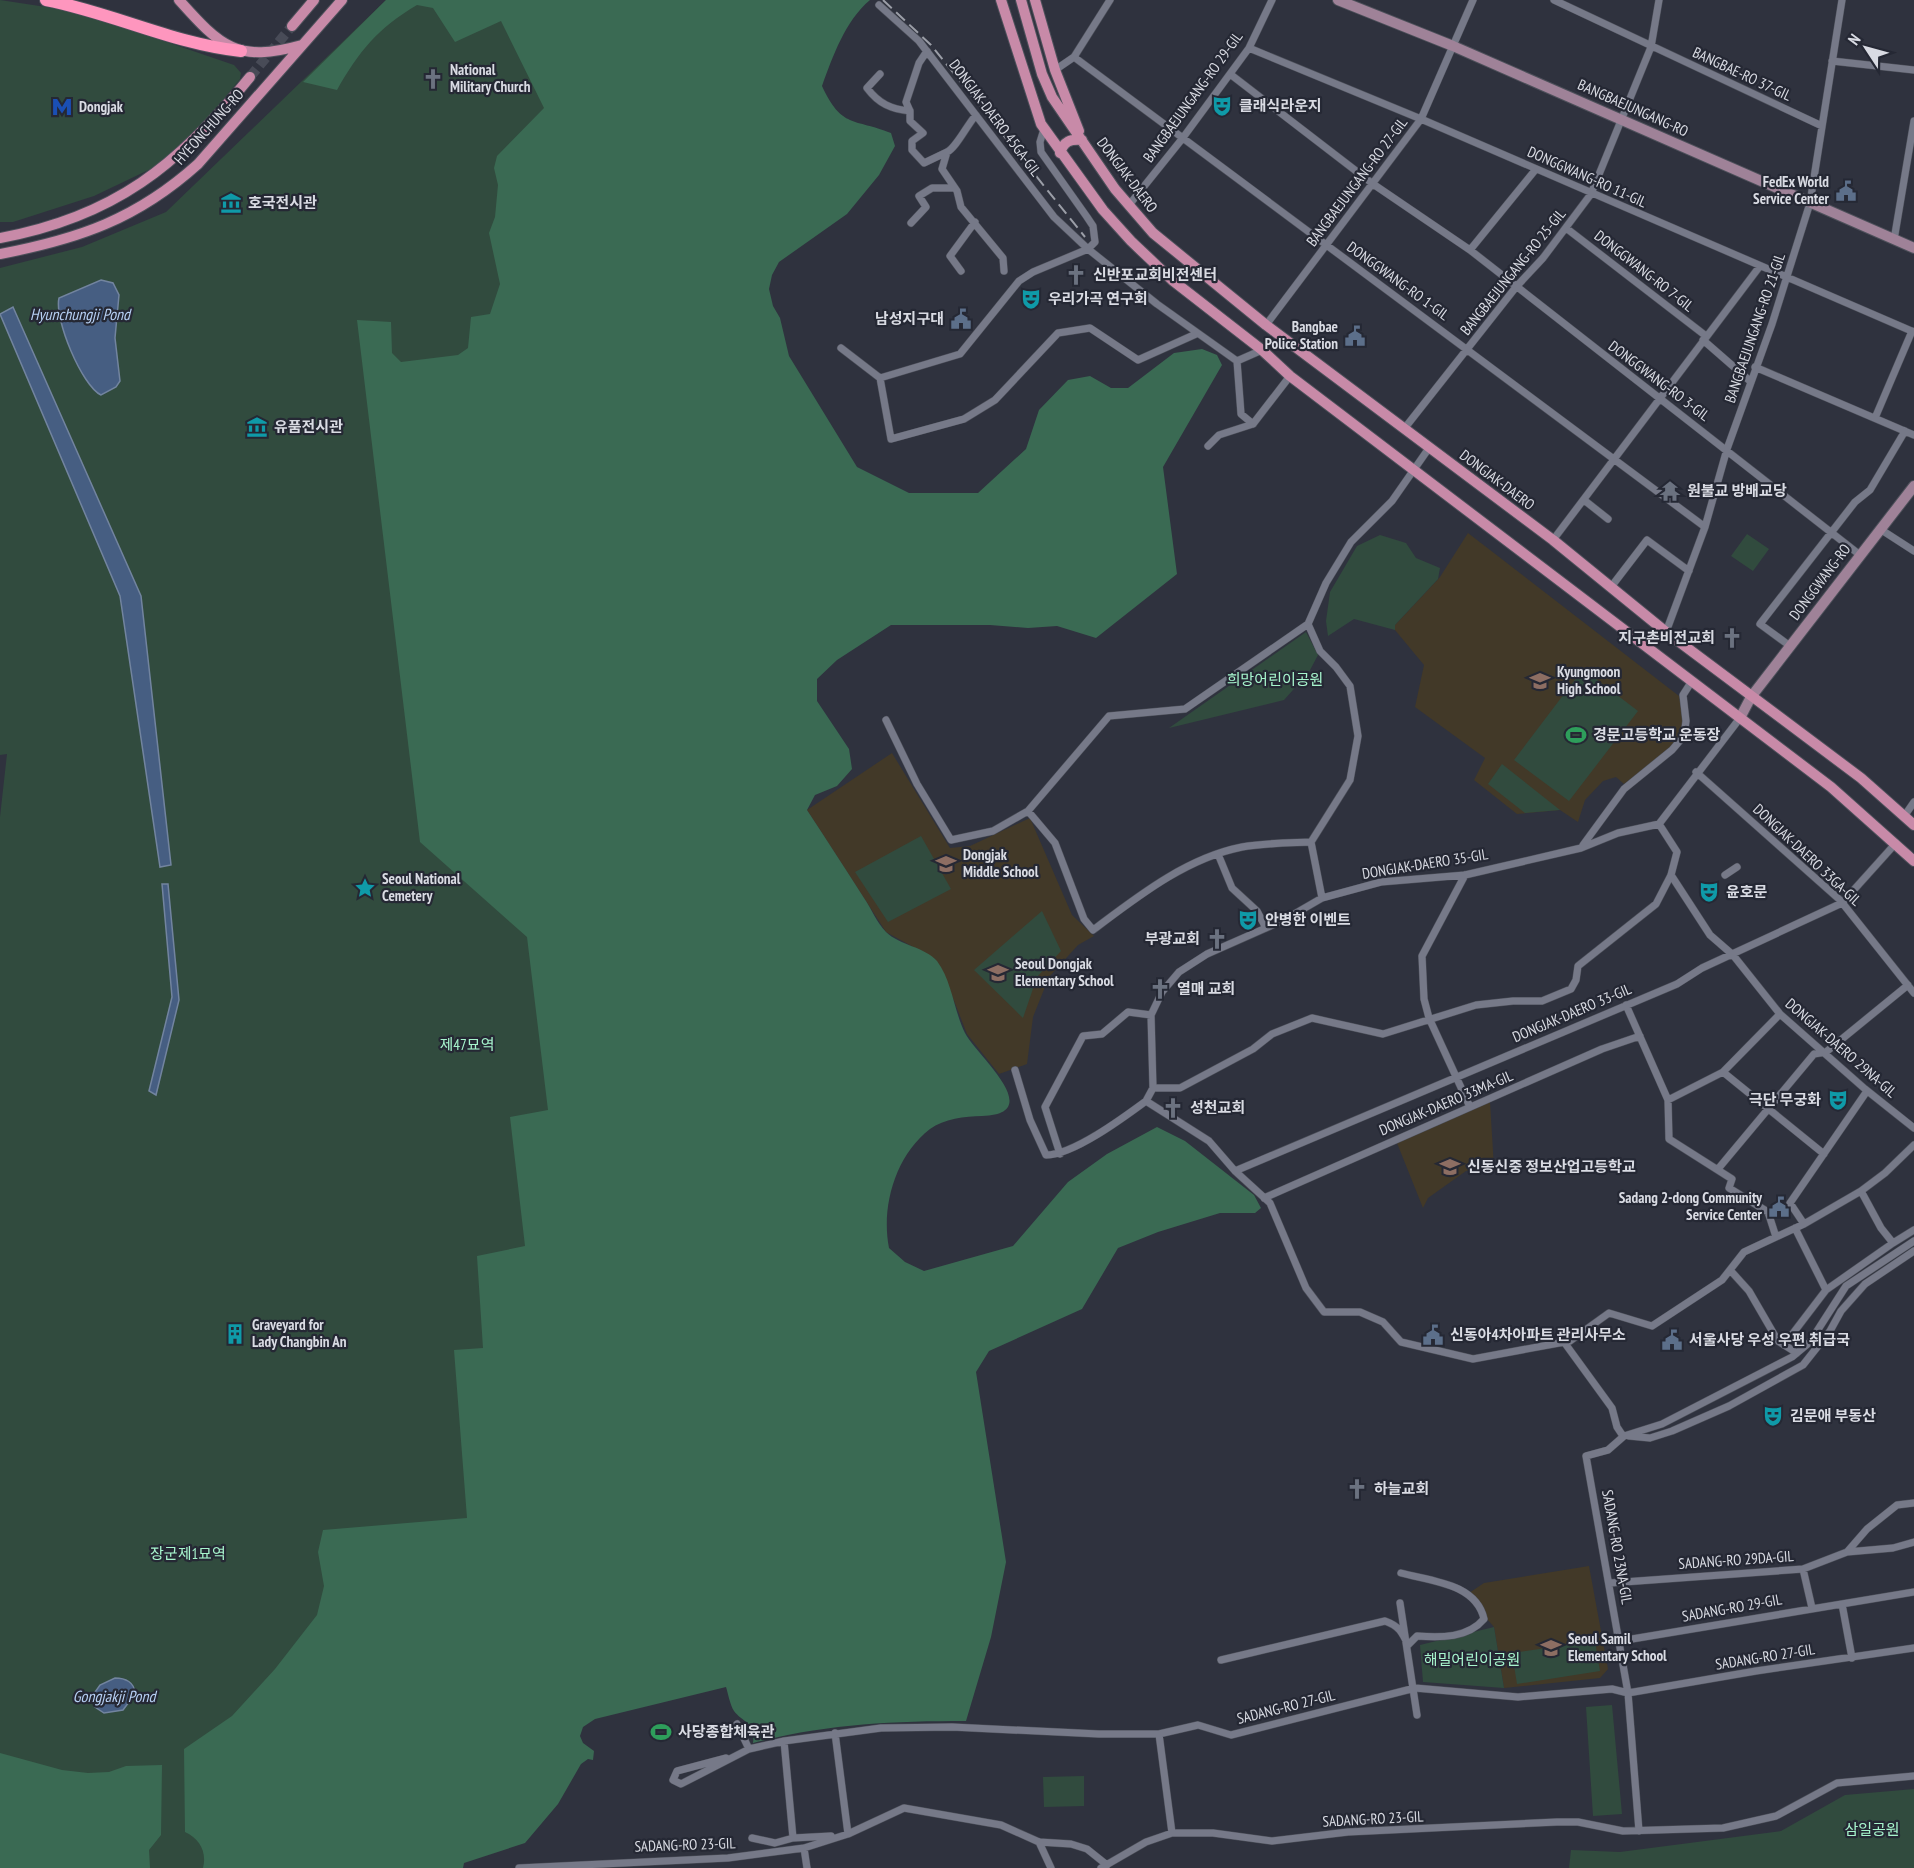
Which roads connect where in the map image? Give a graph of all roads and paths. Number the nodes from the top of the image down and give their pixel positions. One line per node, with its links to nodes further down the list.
1 (46, 0): 21 (highway)
2 (315, 0): 16 (main road)
3 (342, 0): 17 (main road, HYEONCHUNG-RO)
4 (1001, 0): 36 (main road)
5 (1021, 0): 38 (main road, DONGJAK-DAERO)
6 (1035, 0): 25 (main road, DONGJAK-DAERO)
7 (1110, 0): 23 (street)
8 (1272, 0): 20 (street, BANGBAEJUNGANG-RO 29-GIL)
9 (1338, 0): 18 (street, BANGBAEJUNGANG-RO)
10 (1473, 0): 18 (street, BANGBAEJUNGANG-RO 27-GIL)
11 (1554, 0): 19 (street, BANGBAE-RO 37-GIL)
12 (1659, 0): 19 (street, BANGBAEJUNGANG-RO 25-GIL)
13 (1842, 0): 24 (street)
14 (181, 2): 21 (main road)
15 (879, 5): 22 (street, DONGJAK-DAERO 45GA-GIL)
16 (292, 26)
17 (303, 44): 21 (main road); 56 (main road, HYEONCHUNG-RO)
18 (1453, 46): 32 (street, BANGBAEJUNGANG-RO 27-GIL); 33 (street, BANGBAEJUNGANG-RO)
19 (1651, 47): 33 (street, BANGBAEJUNGANG-RO 25-GIL); 35 (street, BANGBAE-RO 37-GIL)
20 (1249, 48): 28 (street, BANGBAEJUNGANG-RO 29-GIL); 32 (street, DONGGWANG-RO 11-GIL)
21 (241, 51)
22 (927, 51): 30 (street); 31 (street, DONGJAK-DAERO 45GA-GIL)
23 (1074, 57): 25 (street); 37 (street, DONGGWANG-RO 1-GIL)
24 (1832, 61): 26 (street); 35 (street)
25 (1055, 70): 38 (main road, DONGJAK-DAERO)
26 (1914, 70)
27 (880, 74): 30 (street)
28 (1230, 74): 37 (street, BANGBAEJUNGANG-RO 29-GIL); 42 (street, DONGGWANG-RO 3-GIL)
29 (250, 77): 50 (main road, HYEONCHUNG-RO)
30 (910, 111): 39 (street)
31 (976, 115): 39 (street); 54 (street, DONGJAK-DAERO 45GA-GIL)
32 (1421, 119): 41 (street, DONGGWANG-RO 11-GIL); 42 (street, BANGBAEJUNGANG-RO 27-GIL)
33 (1623, 120): 44 (street, BANGBAEJUNGANG-RO 25-GIL); 45 (street, BANGBAEJUNGANG-RO)
34 (1914, 121): 51 (street)
35 (1822, 126): 45 (street)
36 (1044, 129): 40 (main road); 54 (street)
37 (1182, 139): 46 (street, BANGBAEJUNGANG-RO 29-GIL); 52 (street, DONGGWANG-RO 1-GIL)
38 (1082, 140): 40 (main road); 46 (main road, DONGJAK-DAERO)
39 (947, 152): 43 (street)
40 (1060, 153): 68 (main road)
41 (1536, 169): 44 (street, DONGGWANG-RO 11-GIL); 55 (street)
42 (1373, 184): 52 (street, BANGBAEJUNGANG-RO 27-GIL); 55 (street, DONGGWANG-RO 3-GIL)
43 (954, 188): 47 (street); 48 (street)
44 (1591, 194): 49 (street, BANGBAEJUNGANG-RO 25-GIL); 57 (street, DONGGWANG-RO 11-GIL)
45 (1810, 203): 51 (street, BANGBAEJUNGANG-RO); 60 (street, BANGBAEJUNGANG-RO 21-GIL)
46 (1129, 205): 62 (main road, DONGJAK-DAERO)
47 (975, 222): 58 (street); 59 (street)
48 (910, 223)
49 (1566, 228): 61 (street, BANGBAEJUNGANG-RO 25-GIL); 65 (street, DONGGWANG-RO 7-GIL)
50 (0, 238)
51 (1894, 240): 53 (street, BANGBAEJUNGANG-RO)
52 (1326, 246): 62 (street, BANGBAEJUNGANG-RO 27-GIL); 67 (street, DONGGWANG-RO 1-GIL)
53 (1914, 248)
54 (1088, 249): 64 (street); 72 (street)
55 (1470, 250): 61 (street, DONGGWANG-RO 3-GIL)
56 (0, 254)
57 (1760, 266): 60 (street, DONGGWANG-RO 11-GIL); 65 (street)
58 (961, 271)
59 (1004, 271)
60 (1787, 278): 63 (street, DONGGWANG-RO 11-GIL); 70 (street, BANGBAEJUNGANG-RO 21-GIL)
61 (1516, 287): 67 (street, BANGBAEJUNGANG-RO 25-GIL); 74 (street, DONGGWANG-RO 3-GIL)
62 (1266, 325): 77 (main road, DONGJAK-DAERO)
63 (1913, 332): 75 (street)
64 (1196, 334): 69 (street); 72 (street)
65 (1705, 338): 73 (street, DONGGWANG-RO 7-GIL); 74 (street)
66 (841, 348): 72 (street)
67 (1468, 349): 77 (street, BANGBAEJUNGANG-RO 25-GIL); 83 (street, DONGGWANG-RO 1-GIL)
68 (1262, 350): 69 (street); 71 (main road)
69 (1237, 361): 76 (street)
70 (1755, 367): 73 (street, BANGBAEJUNGANG-RO 21-GIL); 75 (street)
71 (1290, 376): 76 (street); 84 (main road)
72 (880, 378)
73 (1750, 381): 82 (street, BANGBAEJUNGANG-RO 21-GIL)
74 (1661, 400): 82 (street, DONGGWANG-RO 3-GIL); 83 (street)
75 (1875, 418): 78 (street)
76 (1253, 424): 80 (street)
77 (1404, 429): 81 (main road, DONGJAK-DAERO)
78 (1905, 431): 79 (street); 90 (street)
79 (1914, 435)
80 (1208, 446)
81 (1430, 448): 84 (street); 91 (main road, DONGJAK-DAERO)
82 (1727, 449): 88 (street, BANGBAEJUNGANG-RO 21-GIL); 90 (street, DONGGWANG-RO 3-GIL)
83 (1615, 460): 86 (street); 88 (street, DONGGWANG-RO 1-GIL)
84 (1415, 470): 96 (street); 99 (main road)
85 (1914, 486): 89 (street, DONGGWANG-RO)
86 (1584, 500): 87 (street); 91 (street)
87 (1608, 519)
88 (1705, 527): 94 (street, BANGBAEJUNGANG-RO 21-GIL)
89 (1880, 529): 92 (street); 93 (street, DONGGWANG-RO)
90 (1832, 532): 93 (street, DONGGWANG-RO 3-GIL); 98 (street)
91 (1553, 540): 95 (main road, DONGJAK-DAERO)
92 (1914, 550)
93 (1860, 555): 98 (street, DONGGWANG-RO)
94 (1689, 571): 95 (street); 97 (street, BANGBAEJUNGANG-RO 21-GIL)
95 (1611, 588): 97 (main road, DONGJAK-DAERO)
96 (1308, 624): 105 (street); 109 (street)
97 (1666, 632): 100 (main road, DONGJAK-DAERO)
98 (1790, 645): 100 (street, DONGGWANG-RO)
99 (1692, 681): 101 (main road); 111 (street)
100 (1751, 697): 101 (street, DONGGWANG-RO); 106 (main road, DONGJAK-DAERO)
101 (1740, 718): 103 (street); 110 (main road)
102 (886, 720): 105 (street)
103 (1696, 772): 107 (street); 119 (street, DONGJAK-DAERO 33GA-GIL)
104 (1914, 802): 106 (street)
105 (1028, 811): 112 (street)
106 (1905, 815): 108 (main road, DONGJAK-DAERO)
107 (1659, 824): 111 (street, DONGJAK-DAERO 35-GIL); 116 (street)
108 (1914, 825)
109 (1311, 842): 112 (street); 118 (street)
110 (1896, 843): 113 (main road); 119 (street, DONGJAK-DAERO 33-GIL)
111 (1583, 846): 115 (street, DONGJAK-DAERO 35-GIL)
112 (1218, 854): 120 (street)
113 (1914, 861)
114 (1737, 867): 117 (street)
115 (1465, 875): 118 (street, DONGJAK-DAERO 35-GIL); 127 (street)
116 (1671, 875): 121 (street, DONGJAK-DAERO 29NA-GIL); 127 (street)
117 (1725, 875)
118 (1322, 898): 120 (street, DONGJAK-DAERO 35-GIL)
119 (1842, 903): 121 (street, DONGJAK-DAERO 33-GIL); 122 (street, DONGJAK-DAERO 33GA-GIL)
120 (1266, 928): 126 (street, DONGJAK-DAERO 35-GIL)
121 (1733, 956): 124 (street, DONGJAK-DAERO 33-GIL); 125 (street, DONGJAK-DAERO 29NA-GIL)
122 (1908, 986): 123 (street, DONGJAK-DAERO 33GA-GIL); 129 (street)
123 (1914, 993)
124 (1626, 1005): 128 (street); 132 (street, DONGJAK-DAERO 33-GIL)
125 (1780, 1014): 129 (street, DONGJAK-DAERO 29NA-GIL); 131 (street)
126 (1151, 1015): 133 (street, DONGJAK-DAERO 35-GIL); 141 (street)
127 (1429, 1018): 132 (street); 133 (street)
128 (1640, 1036): 135 (street); 137 (street, DONGJAK-DAERO 33MA-GIL)
129 (1826, 1052): 134 (street, DONGJAK-DAERO 29NA-GIL); 138 (street)
130 (1015, 1070): 141 (street)
131 (1723, 1072): 135 (street); 138 (street)
132 (1457, 1077): 137 (street); 144 (street, DONGJAK-DAERO 33-GIL)
133 (1153, 1088): 136 (street, DONGJAK-DAERO 35-GIL)
134 (1868, 1092): 139 (street, DONGJAK-DAERO 29NA-GIL); 142 (street)
135 (1668, 1100): 143 (street)
136 (1146, 1101): 141 (street); 144 (street)
137 (1470, 1107): 146 (street, DONGJAK-DAERO 33MA-GIL)
138 (1768, 1108): 142 (street); 143 (street)
139 (1914, 1128)
140 (1914, 1145): 145 (street)
141 (1060, 1154)
142 (1824, 1154): 147 (street)
143 (1718, 1169): 150 (street)
144 (1235, 1171): 146 (street)
145 (1861, 1191): 147 (street); 152 (street)
146 (1264, 1198): 158 (street)
147 (1804, 1224): 148 (street)
148 (1796, 1228): 150 (street); 155 (street)
149 (1914, 1230): 152 (street)
150 (1776, 1237): 154 (street)
151 (1914, 1241): 156 (street, SADANG-RO 23NA-GIL)
152 (1893, 1243): 155 (street)
153 (1914, 1251): 157 (street)
154 (1730, 1270): 158 (street); 159 (street)
155 (1826, 1290): 159 (street)
156 (1821, 1324): 157 (street); 160 (street, SADANG-RO 23NA-GIL)
157 (1830, 1331): 161 (street)
158 (1564, 1342): 161 (street)
159 (1784, 1345): 160 (street)
160 (1797, 1353): 161 (street, SADANG-RO 23NA-GIL)
161 (1623, 1436): 167 (street, SADANG-RO 23NA-GIL)
162 (1914, 1503): 164 (street, SADANG-RO 29DA-GIL)
163 (1914, 1542): 164 (street)
164 (1847, 1552): 165 (street, SADANG-RO 29DA-GIL)
165 (1803, 1569): 167 (street, SADANG-RO 29DA-GIL); 171 (street)
166 (1401, 1573): 173 (street)
167 (1610, 1583): 172 (street, SADANG-RO 23NA-GIL)
168 (1914, 1592): 170 (street, SADANG-RO 29-GIL)
169 (1400, 1603): 173 (street)
170 (1842, 1604): 171 (street, SADANG-RO 29-GIL); 175 (street)
171 (1812, 1608): 172 (street, SADANG-RO 29-GIL)
172 (1620, 1641): 178 (street, SADANG-RO 23NA-GIL)
173 (1408, 1645): 176 (street); 177 (street)
174 (1914, 1648): 175 (street, SADANG-RO 27-GIL)
175 (1852, 1658): 178 (street, SADANG-RO 27-GIL)
176 (1221, 1660)
177 (1415, 1688): 178 (street, SADANG-RO 27-GIL); 179 (street); 182 (street, SADANG-RO 27-GIL)
178 (1628, 1693): 187 (street, SADANG-RO 23NA-GIL)
179 (1418, 1716)
180 (737, 1724): 184 (street)
181 (835, 1733): 182 (street, SADANG-RO 27-GIL); 183 (street, SADANG-RO 27-GIL); 189 (street)
182 (1159, 1734): 188 (street)
183 (784, 1741): 184 (street, SADANG-RO 27-GIL); 191 (street)
184 (748, 1749): 185 (street, SADANG-RO 27-GIL)
185 (726, 1758): 185 (street, SADANG-RO 27-GIL)
186 (1914, 1776): 187 (street, SADANG-RO 23-GIL)
187 (1639, 1831): 188 (street, SADANG-RO 23-GIL)
188 (1172, 1833): 196 (street, SADANG-RO 23-GIL)
189 (848, 1834): 190 (street, SADANG-RO 23-GIL); 193 (street, SADANG-RO 23-GIL)
190 (839, 1836): 191 (street); 194 (street, SADANG-RO 23-GIL)
191 (794, 1838): 192 (street)
192 (752, 1839)
193 (1039, 1842): 196 (street, SADANG-RO 23-GIL); 199 (street)
194 (804, 1848): 195 (street, SADANG-RO 23-GIL); 198 (street)
195 (651, 1864): 197 (street, SADANG-RO 23-GIL)
196 (1104, 1866)
197 (519, 1868)
198 (807, 1868)
199 (1050, 1868)

